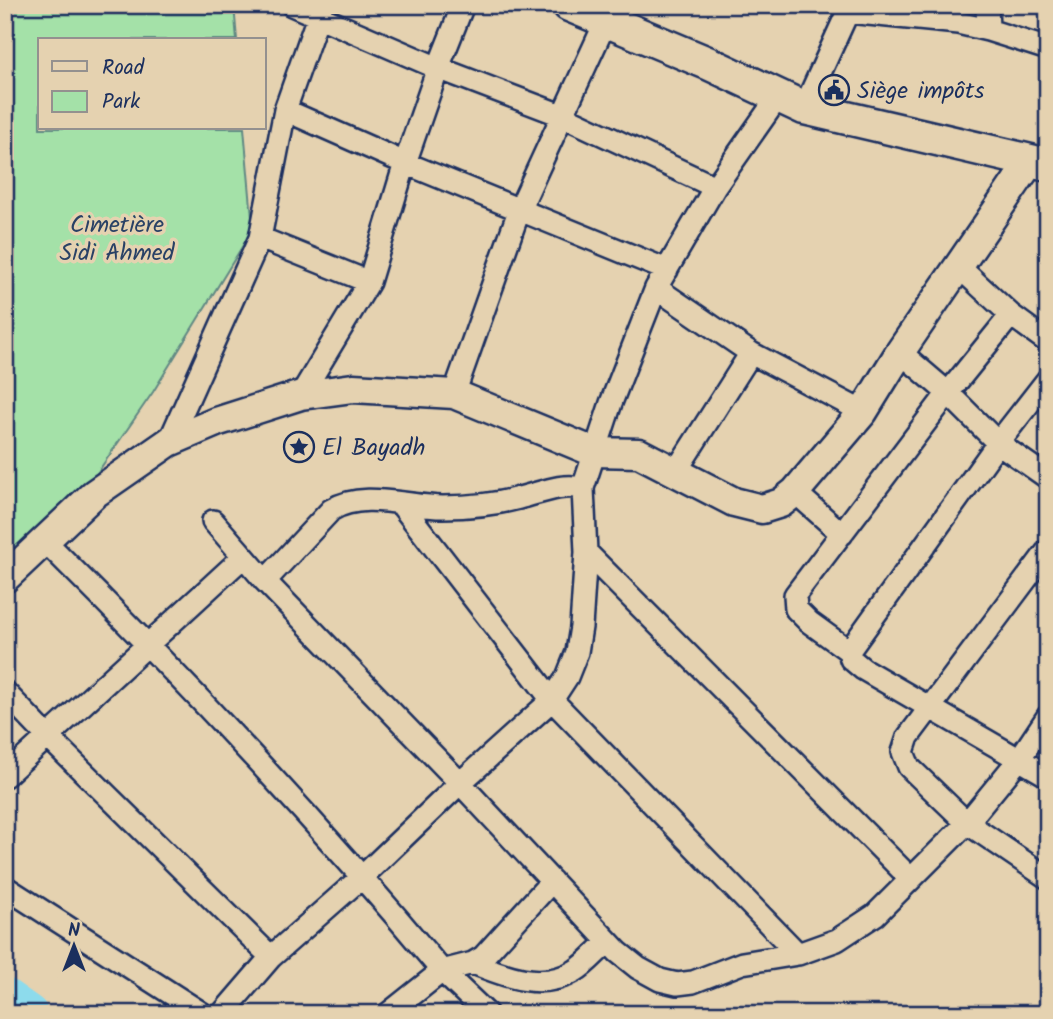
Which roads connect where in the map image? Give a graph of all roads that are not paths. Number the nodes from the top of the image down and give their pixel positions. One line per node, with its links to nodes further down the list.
1 (292, 5): 6 (street)
2 (463, 5): 10 (street)
3 (569, 5): 7 (main road)
4 (987, 5): 8 (street)
5 (850, 8): 8 (street); 11 (street)
6 (320, 11): 10 (street); 12 (street)
7 (614, 13): 11 (main road); 13 (street)
8 (988, 30): 9 (street)
9 (1048, 49)
10 (438, 68): 13 (street); 14 (street)
11 (791, 102): 15 (main road); 16 (street)
12 (285, 110): 14 (street); 18 (street)
13 (561, 115): 16 (street); 17 (street)
14 (405, 163): 17 (street); 21 (street)
15 (1039, 163): 19 (street)
16 (715, 187): 20 (street)
17 (520, 208): 20 (street); 28 (street)
18 (260, 238): 21 (street); 31 (street)
19 (959, 267): 22 (street); 24 (street)
20 (661, 279): 25 (street); 33 (street)
21 (369, 282): 29 (street)
22 (1011, 315): 23 (street); 27 (street)
23 (1048, 342)
24 (900, 352): 27 (street); 30 (street)
25 (751, 353): 30 (street); 34 (street)
26 (1048, 379): 32 (street)
27 (948, 393): 32 (street); 40 (street)
28 (454, 394): 29 (street); 33 (street)
29 (301, 395): 31 (street)
30 (863, 412): 37 (street)
31 (169, 442): 41 (street)
32 (998, 443): 35 (street); 48 (street)
33 (594, 452): 34 (street); 36 (street)
34 (676, 471): 37 (street)
35 (1048, 478)
36 (583, 488): 38 (street); 43 (street)
37 (795, 492): 40 (street)
38 (400, 503): 46 (street); 50 (street)
39 (213, 521): 44 (street)
40 (842, 534): 48 (street)
41 (44, 540): 45 (street); 47 (street)
42 (1048, 550): 51 (street)
43 (586, 552): 50 (street); 60 (street)
44 (243, 557): 46 (street); 47 (street)
45 (5, 578)
46 (265, 581): 57 (street)
47 (148, 643): 53 (street); 59 (street)
48 (849, 651): 51 (street)
49 (5, 692): 53 (street)
50 (552, 700): 57 (street); 65 (street)
51 (929, 708): 54 (street); 58 (street)
52 (1048, 716): 54 (street)
53 (48, 737): 55 (street); 66 (street)
54 (1020, 758): 56 (street); 58 (street)
55 (5, 776)
56 (1048, 776)
57 (460, 783): 59 (street); 62 (street)
58 (967, 822): 60 (street); 61 (street)
59 (363, 876): 66 (street); 68 (street)
60 (910, 878): 65 (street)
61 (1048, 878)
62 (552, 881): 64 (street); 67 (street)
63 (5, 887): 69 (street)
64 (608, 942): 65 (street); 67 (street)
65 (798, 954)
66 (271, 957): 70 (street)
67 (474, 963): 68 (street)
68 (442, 971): 71 (street); 72 (street)
69 (203, 1014)
70 (222, 1014)
71 (388, 1014)
72 (487, 1014)

